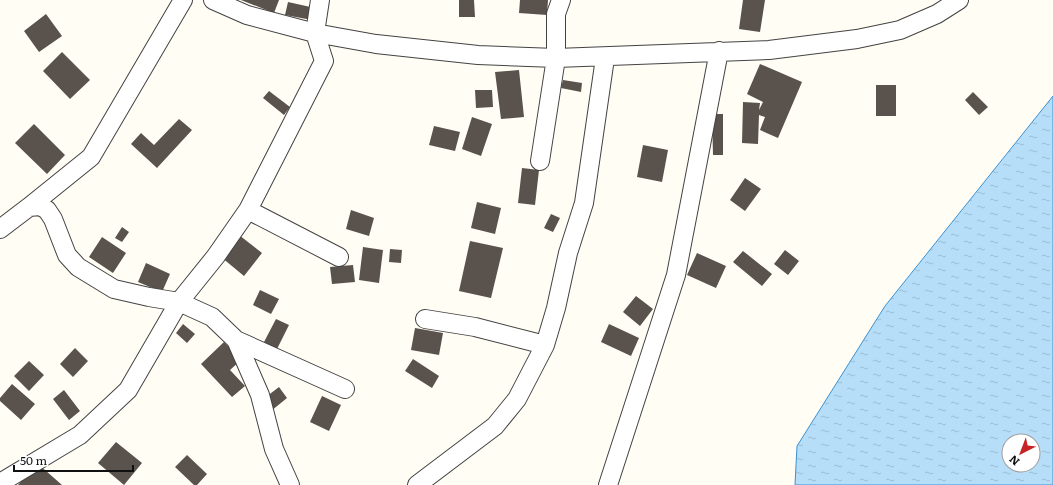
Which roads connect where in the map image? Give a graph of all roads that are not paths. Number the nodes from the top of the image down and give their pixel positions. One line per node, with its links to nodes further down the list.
1 (183, 0): 11 (street)
2 (213, 0): 6 (street)
3 (320, 0): 6 (street)
4 (561, 0): 8 (street)
5 (959, 0): 7 (street)
6 (315, 33): 8 (street); 12 (street)
7 (719, 51): 9 (street); 23 (street)
8 (556, 58): 9 (street); 10 (street)
9 (605, 58): 18 (street)
10 (540, 161)
11 (29, 207): 13 (street); 15 (street)
12 (248, 210): 14 (street); 15 (street)
13 (0, 229)
14 (339, 257)
15 (179, 302): 17 (street); 20 (street)
16 (425, 319): 18 (street)
17 (236, 340): 19 (street); 21 (street)
18 (544, 345): 22 (street)
19 (345, 389)
20 (0, 483)
21 (290, 485)
22 (417, 485)
23 (608, 485)

